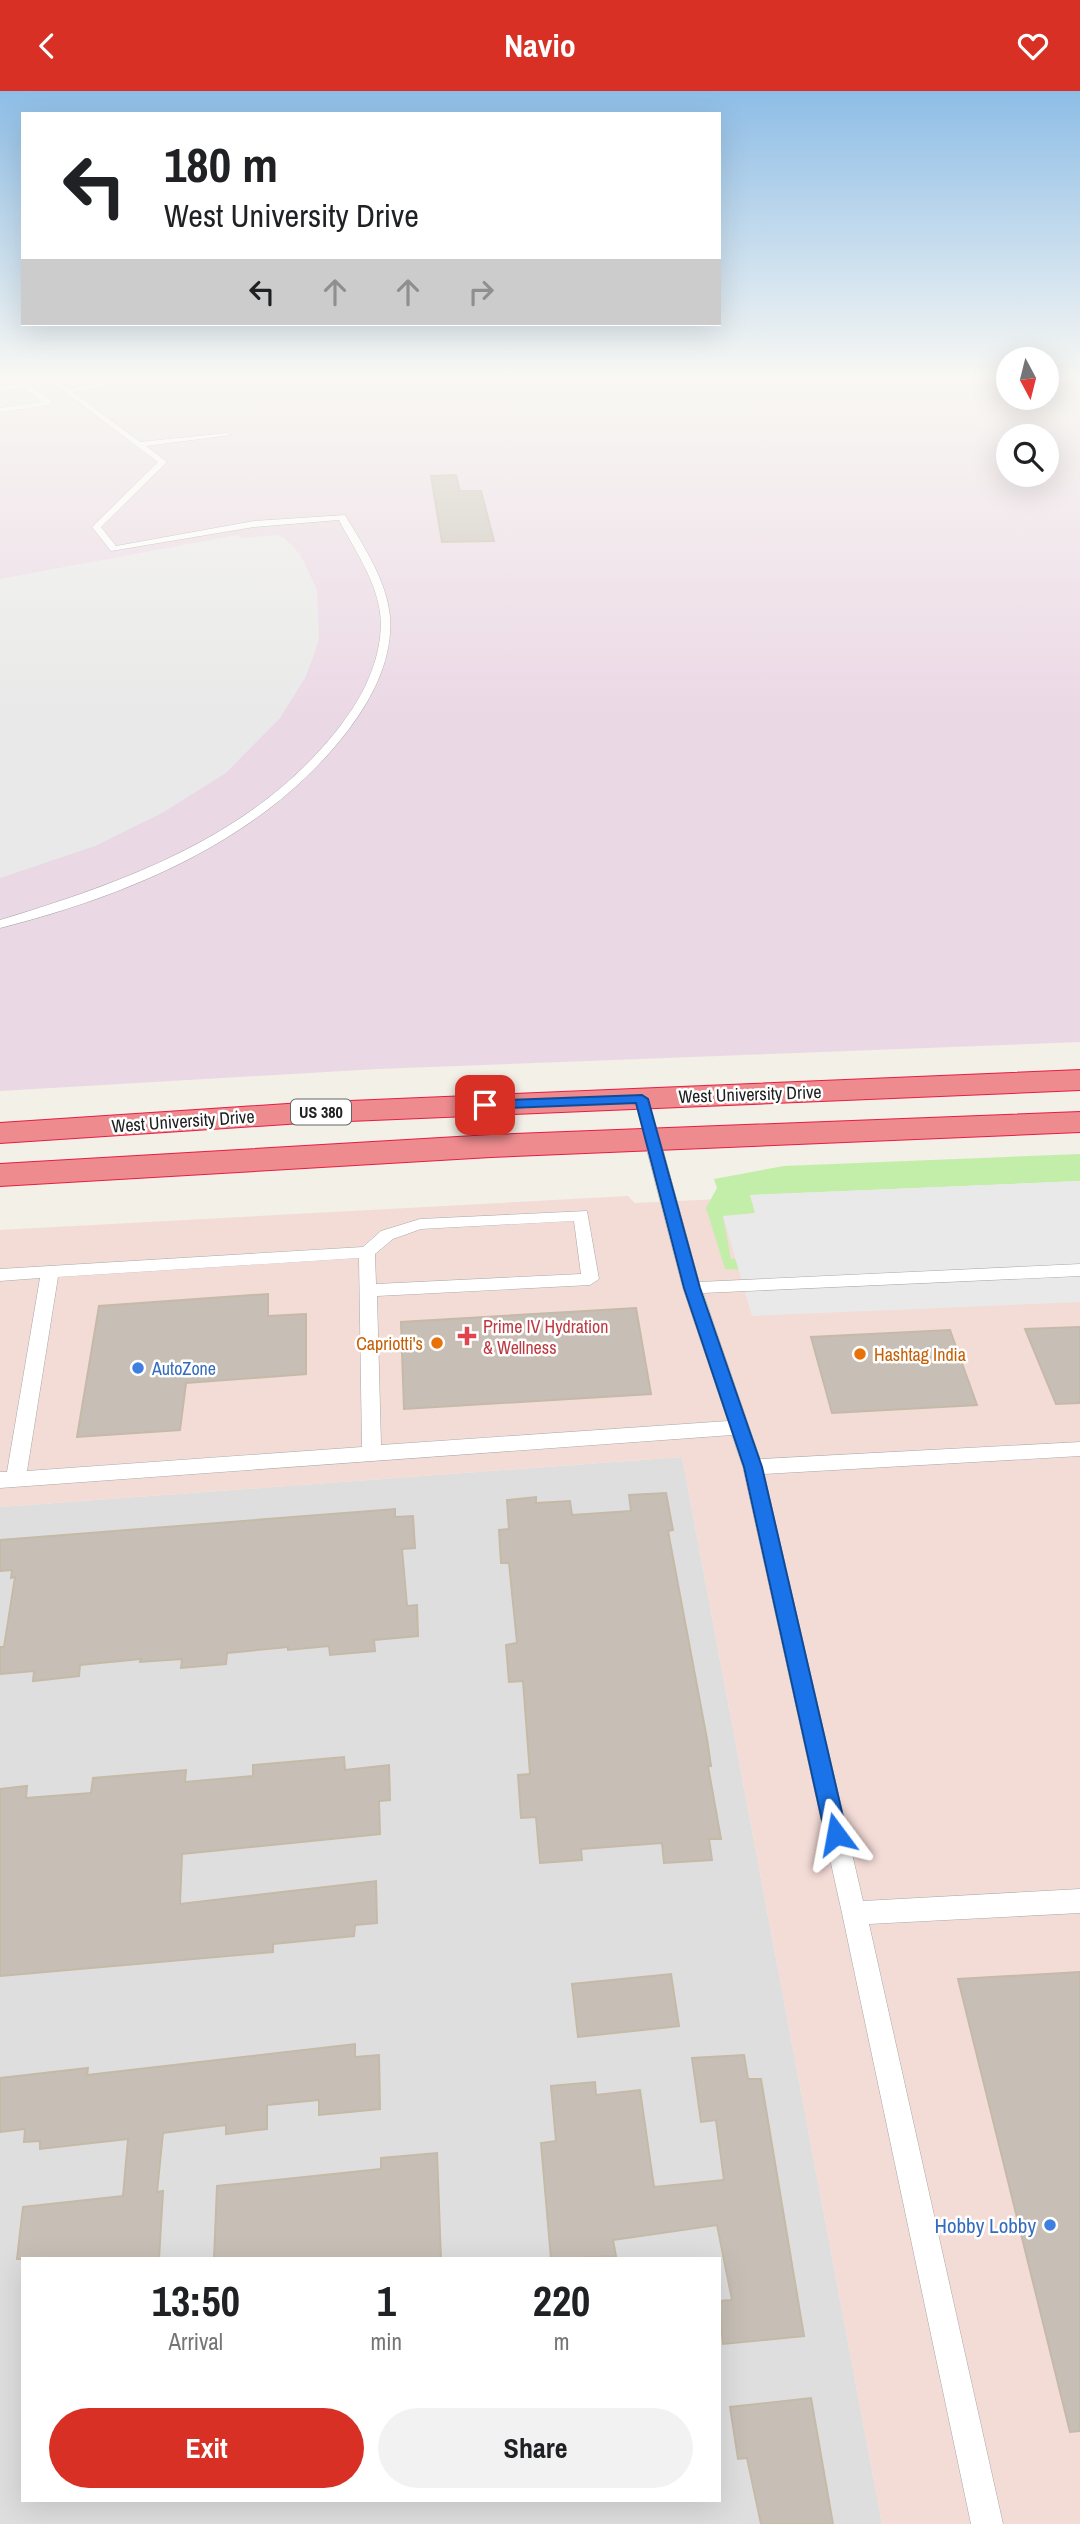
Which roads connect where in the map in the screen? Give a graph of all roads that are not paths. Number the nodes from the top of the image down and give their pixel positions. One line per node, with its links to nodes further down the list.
1 (135, 490): 2 (lane)
2 (0, 924)
3 (1079, 1080): 4 (highway, West University Drive / US 380); 7 (highway)
4 (642, 1099): 6 (highway, West University Drive / US 380); 7 (highway)
5 (1080, 1122): 7 (highway)
6 (0, 1133)
7 (652, 1139): 8 (highway); 13 (lane)
8 (1, 1179)
9 (367, 1252): 11 (lane); 14 (lane); 14 (lane)
10 (1080, 1270): 13 (lane)
11 (50, 1272): 12 (lane); 19 (lane)
12 (0, 1275)
13 (692, 1288): 15 (lane)
14 (368, 1290): 17 (lane)
15 (739, 1427): 17 (lane); 18 (lane)
16 (1080, 1449): 18 (lane)
17 (372, 1453): 19 (lane)
18 (753, 1467): 21 (lane)
19 (8, 1479)
20 (1080, 1901): 21 (lane)
21 (854, 1913): 22 (lane)
22 (987, 2524)

